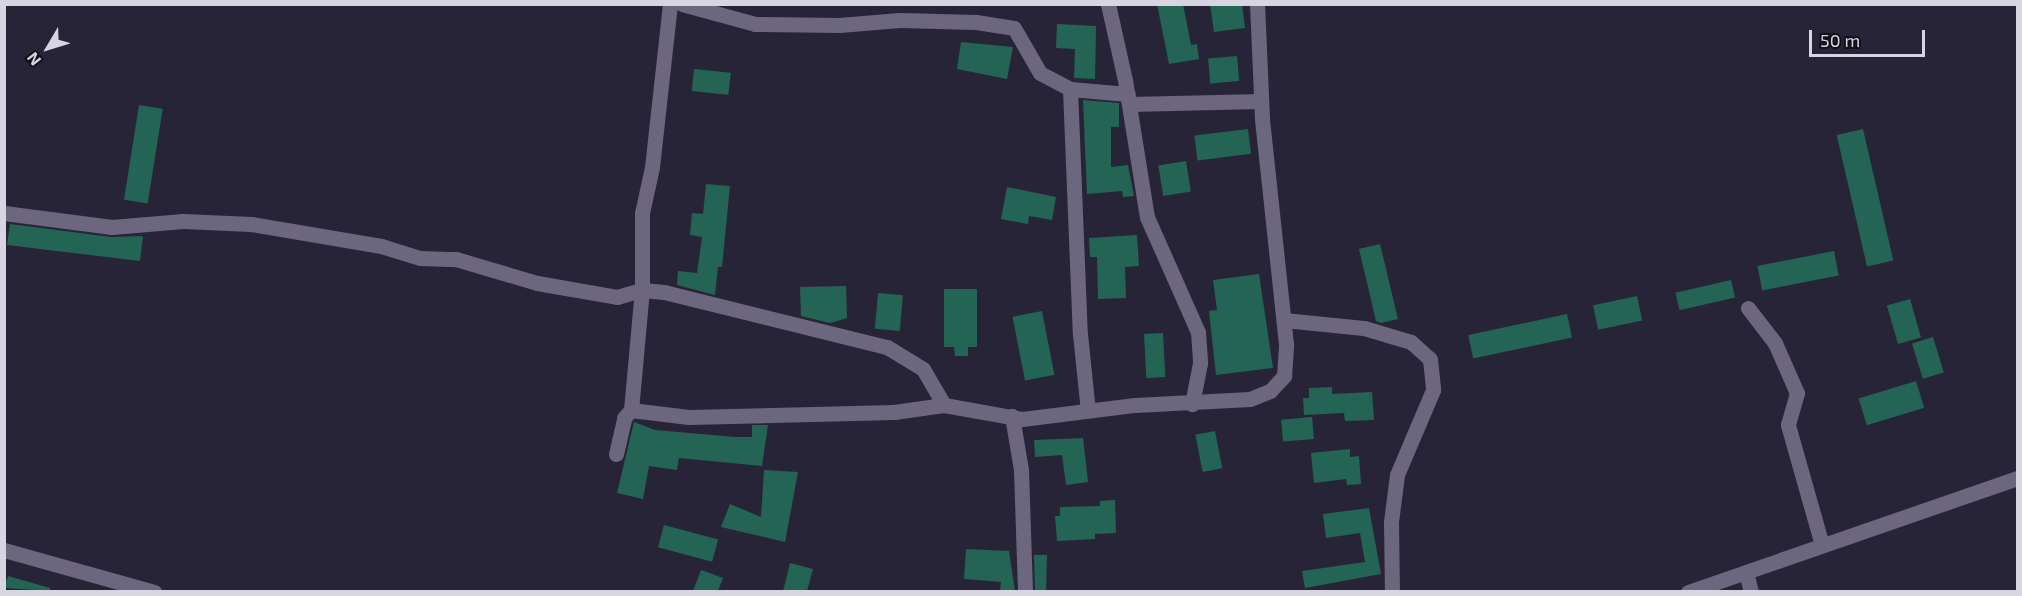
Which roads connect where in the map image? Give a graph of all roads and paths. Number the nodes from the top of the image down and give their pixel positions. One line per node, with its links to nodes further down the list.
1 (670, 4): 9 (street)
2 (682, 4): 5 (street)
3 (1108, 4): 6 (street)
4 (1257, 4): 7 (street)
5 (1070, 89): 6 (street); 15 (street)
6 (1128, 99): 7 (street); 13 (street)
7 (1261, 101): 11 (street)
8 (4, 213): 9 (street)
9 (642, 290): 12 (street); 14 (street)
10 (1748, 308): 19 (street)
11 (1284, 320): 13 (street); 24 (street)
12 (944, 405): 14 (street); 16 (street)
13 (1192, 405): 15 (street)
14 (631, 410): 17 (street)
15 (1088, 411): 16 (street)
16 (1012, 416): 23 (street)
17 (616, 454)
18 (2018, 478): 19 (street)
19 (1822, 545): 21 (street)
20 (4, 550): 22 (street)
21 (1746, 572): 25 (street); 26 (street)
22 (154, 591)
23 (1025, 591)
24 (1392, 591)
25 (1688, 591)
26 (1751, 591)

